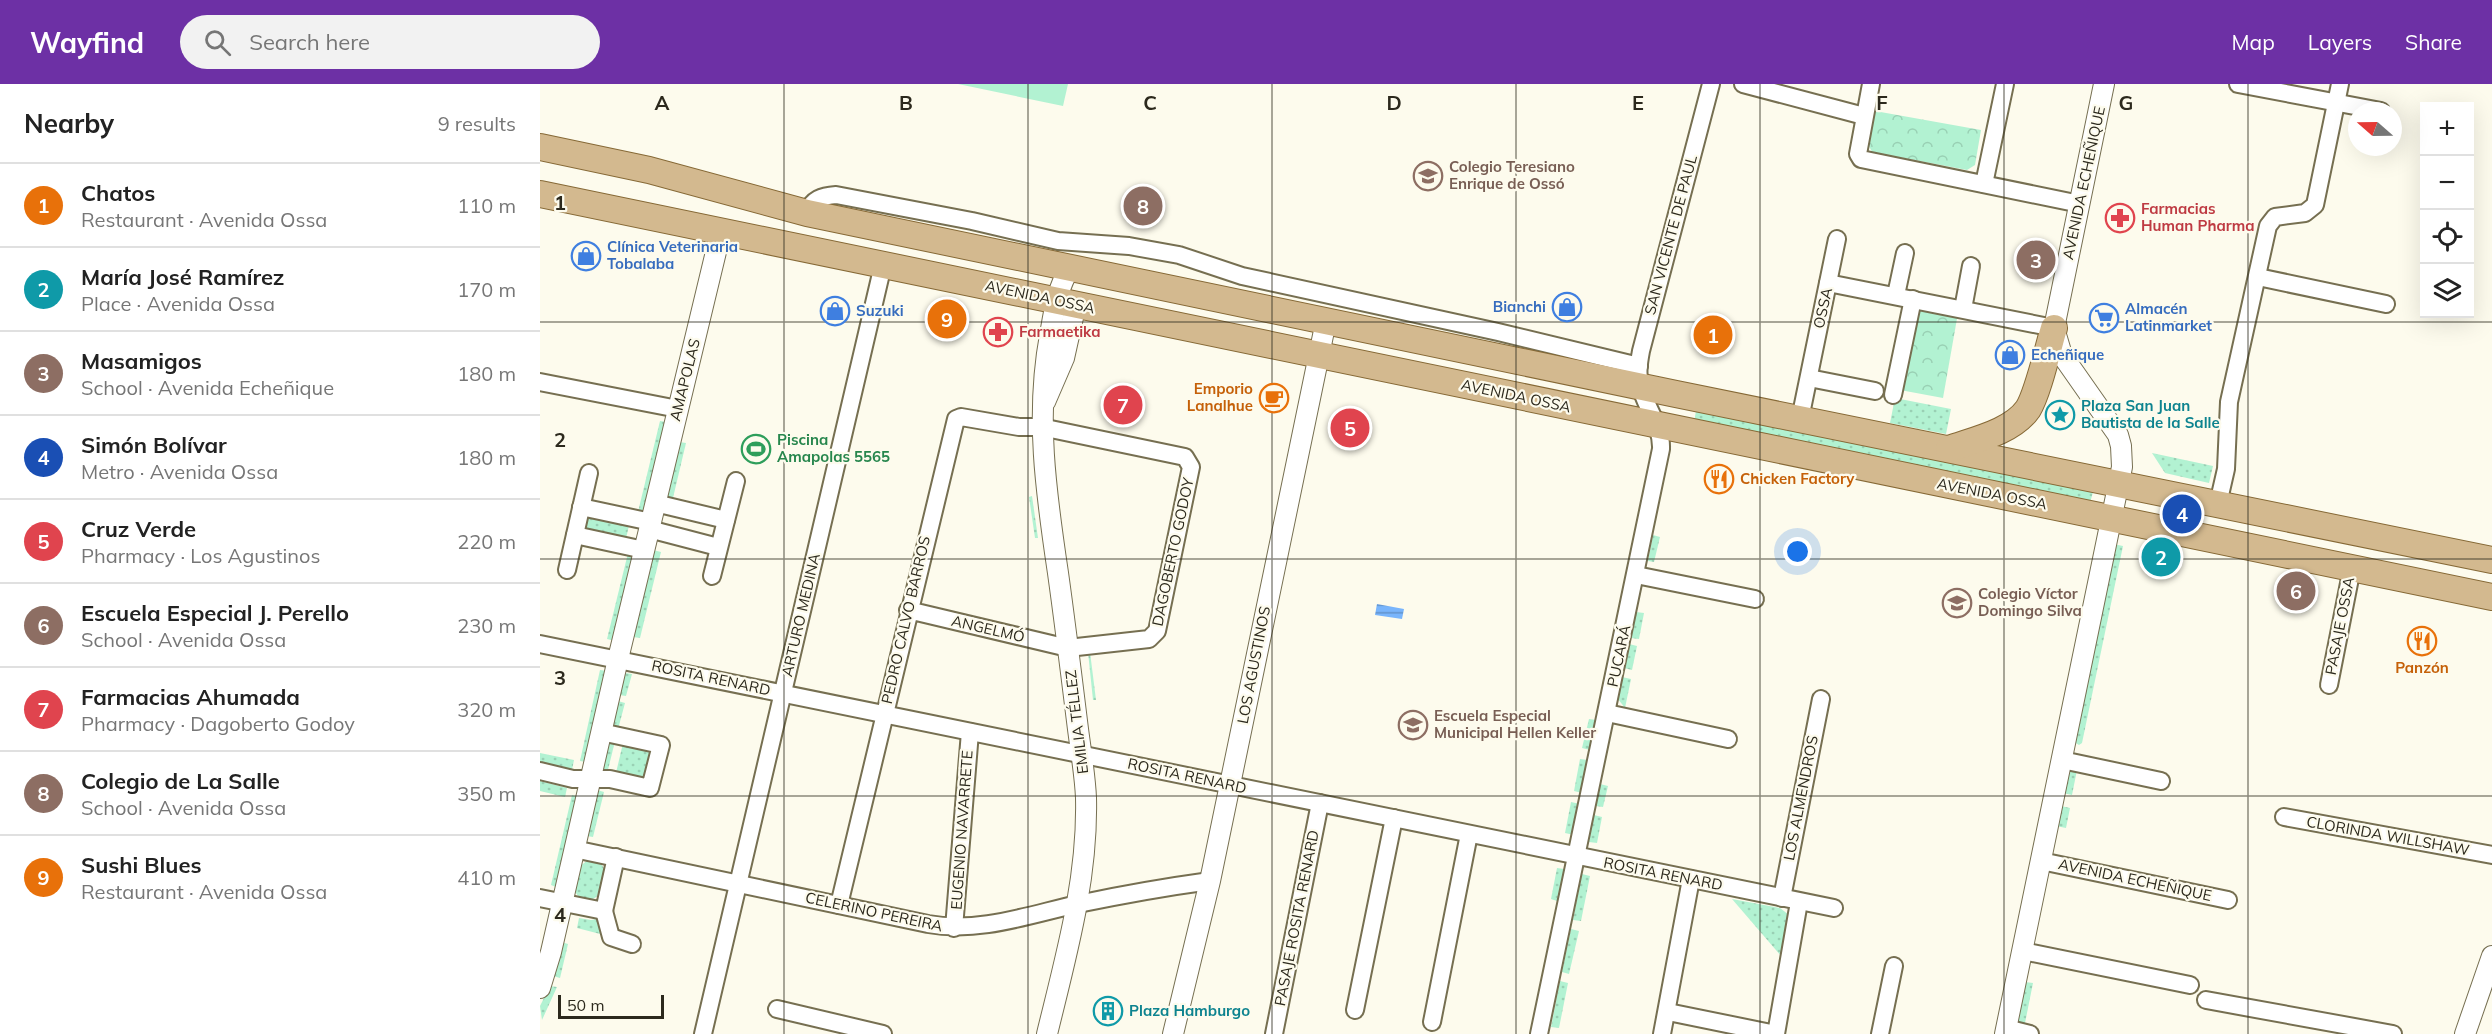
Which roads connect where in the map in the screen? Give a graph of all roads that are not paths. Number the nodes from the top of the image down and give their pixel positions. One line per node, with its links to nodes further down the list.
1 (1711, 84): 33 (street, SAN VICENTE DE PAUL)
2 (1743, 84): 10 (street)
3 (1871, 84): 10 (street)
4 (2005, 84): 12 (street)
5 (2104, 84): 14 (street, AVENIDA ECHEÑIQUE)
6 (2238, 84): 8 (street)
7 (2340, 84): 8 (street)
8 (2336, 103): 9 (street); 23 (street)
9 (2348, 105)
10 (1864, 116): 12 (street)
11 (540, 147): 15 (main road)
12 (1984, 184): 14 (street)
13 (540, 194): 16 (main road, AVENIDA OSSA)
14 (2080, 204): 31 (street, AVENIDA ECHEÑIQUE)
15 (807, 213): 18 (main road); 21 (main road); 25 (street)
16 (721, 231): 18 (main road, AVENIDA OSSA); 38 (street, AMAPOLAS)
17 (1837, 239): 24 (street, OSSA)
18 (798, 247): 20 (main road, AVENIDA OSSA)
19 (1905, 253): 26 (street)
20 (883, 265): 27 (main road, AVENIDA OSSA); 66 (street, ARTURO MEDINA)
21 (1071, 266): 27 (street, EMILIA TÉLLEZ); 30 (main road)
22 (1971, 266): 29 (street)
23 (2258, 277): 28 (street); 46 (street)
24 (1828, 283): 26 (street); 34 (street, OSSA)
25 (1332, 296): 30 (street, LOS AGUSTINOS); 33 (street)
26 (1904, 297): 29 (street); 37 (street)
27 (1066, 302): 32 (main road, AVENIDA OSSA); 39 (street, EMILIA TÉLLEZ)
28 (2386, 304)
29 (1963, 309): 31 (street)
30 (1326, 321): 32 (street, LOS AGUSTINOS); 33 (main road)
31 (2054, 328): 42 (main road); 45 (street, AVENIDA ECHEÑIQUE)
32 (1320, 355): 41 (main road, AVENIDA OSSA); 78 (street, LOS AGUSTINOS)
33 (1640, 376): 40 (main road); 41 (street, PUCARÁ)
34 (1809, 378): 36 (street); 40 (street, OSSA)
35 (540, 382): 38 (street)
36 (1875, 391)
37 (1893, 395)
38 (678, 409): 48 (street, AMAPOLAS)
39 (1042, 417): 61 (street, PEDRO CALVO BARROS); 63 (street, EMILIA TÉLLEZ); 63 (street, DAGOBERTO GODOY)
40 (1800, 419): 42 (main road)
41 (1656, 424): 49 (main road, AVENIDA OSSA); 57 (street, PUCARÁ)
42 (1948, 449): 45 (main road)
43 (589, 473): 47 (street)
44 (736, 481): 50 (street)
45 (2120, 483): 46 (main road); 49 (street, AVENIDA ECHEÑIQUE)
46 (2218, 504): 54 (main road)
47 (581, 507): 48 (street); 51 (street)
48 (652, 518): 50 (street); 52 (street); 53 (street, AMAPOLAS)
49 (2111, 518): 55 (main road, AVENIDA OSSA); 74 (street, AVENIDA ECHEÑIQUE)
50 (726, 520): 52 (street)
51 (575, 535): 53 (street); 56 (street)
52 (718, 547): 58 (street)
53 (644, 550): 64 (street, AMAPOLAS)
54 (2492, 560)
55 (2352, 568): 59 (main road, AVENIDA OSSA); 65 (street, PASAJE OSSA)
56 (567, 570)
57 (1636, 575): 60 (street); 69 (street, PUCARÁ)
58 (712, 576)
59 (2492, 597)
60 (1755, 599)
61 (908, 610): 63 (street, ANGELMÓ); 68 (street, PEDRO CALVO BARROS)
62 (540, 644): 64 (street, ROSITA RENARD)
63 (1068, 648): 73 (street, EMILIA TÉLLEZ)
64 (618, 659): 66 (street, ROSITA RENARD); 70 (street, AMAPOLAS)
65 (2329, 685)
66 (784, 693): 68 (street, ROSITA RENARD); 90 (street, ARTURO MEDINA)
67 (1821, 699): 92 (street, LOS ALMENDROS)
68 (884, 713): 71 (street, ROSITA RENARD); 97 (street, PEDRO CALVO BARROS)
69 (1607, 713): 72 (street); 85 (street, PUCARÁ)
70 (601, 732): 76 (street, AMAPOLAS); 76 (street)
71 (970, 732): 73 (street, ROSITA RENARD); 100 (street, EUGENIO NAVARRETE)
72 (1728, 739)
73 (1081, 755): 78 (street, ROSITA RENARD); 96 (street, EMILIA TÉLLEZ)
74 (2062, 760): 77 (street); 87 (street, AVENIDA ECHEÑIQUE)
75 (540, 771): 76 (street)
76 (590, 778): 83 (street, AMAPOLAS)
77 (2161, 781)
78 (1230, 785): 79 (street, ROSITA RENARD); 89 (street, LOS AGUSTINOS)
79 (1320, 803): 81 (street, ROSITA RENARD); 117 (street, PASAJE ROSITA RENARD)
80 (2284, 817): 84 (street, CLORINDA WILLSHAW)
81 (1394, 818): 82 (street, ROSITA RENARD); 109 (street)
82 (1469, 834): 85 (street, ROSITA RENARD); 111 (street)
83 (574, 849): 86 (street, CELERINO PEREIRA); 95 (street, AMAPOLAS)
84 (2492, 855)
85 (1577, 856): 88 (street, ROSITA RENARD); 118 (street, PUCARÁ)
86 (616, 857): 90 (street, CELERINO PEREIRA); 99 (street)
87 (2041, 861): 93 (street, AVENIDA ECHEÑIQUE); 102 (street, AVENIDA ECHEÑIQUE)
88 (1691, 879): 92 (street, ROSITA RENARD); 110 (street)
89 (1210, 881): 96 (street, CELERINO PEREIRA); 116 (street, LOS AGUSTINOS)
90 (739, 884): 97 (street, CELERINO PEREIRA); 113 (street, ARTURO MEDINA)
91 (540, 898): 95 (street)
92 (1782, 898): 94 (street, ROSITA RENARD)
93 (2229, 900)
94 (1799, 902): 98 (street, ROSITA RENARD); 120 (street)
95 (561, 903): 99 (street); 106 (street, AMAPOLAS)
96 (1078, 904): 100 (street, CELERINO PEREIRA); 115 (street, EMILIA TÉLLEZ)
97 (839, 905): 100 (street, CELERINO PEREIRA)
98 (1834, 908)
99 (604, 911): 101 (street)
100 (954, 928)
101 (632, 944)
102 (2023, 951): 105 (street); 112 (street, AVENIDA ECHEÑIQUE)
103 (2492, 956): 124 (street)
104 (1894, 966): 121 (street)
105 (2190, 985)
106 (540, 988)
107 (2206, 1000): 123 (street)
108 (777, 1009): 114 (street)
109 (1355, 1010)
110 (1668, 1012): 119 (street); 120 (street)
111 (1432, 1022)
112 (2005, 1031): 122 (street, AVENIDA ECHEÑIQUE)
113 (703, 1034)
114 (883, 1034)
115 (1047, 1034)
116 (1173, 1034)
117 (1274, 1034)
118 (1539, 1034)
119 (1662, 1034)
120 (1776, 1034)
121 (1880, 1034)
122 (2030, 1034)
123 (2392, 1034)
124 (2465, 1034)

